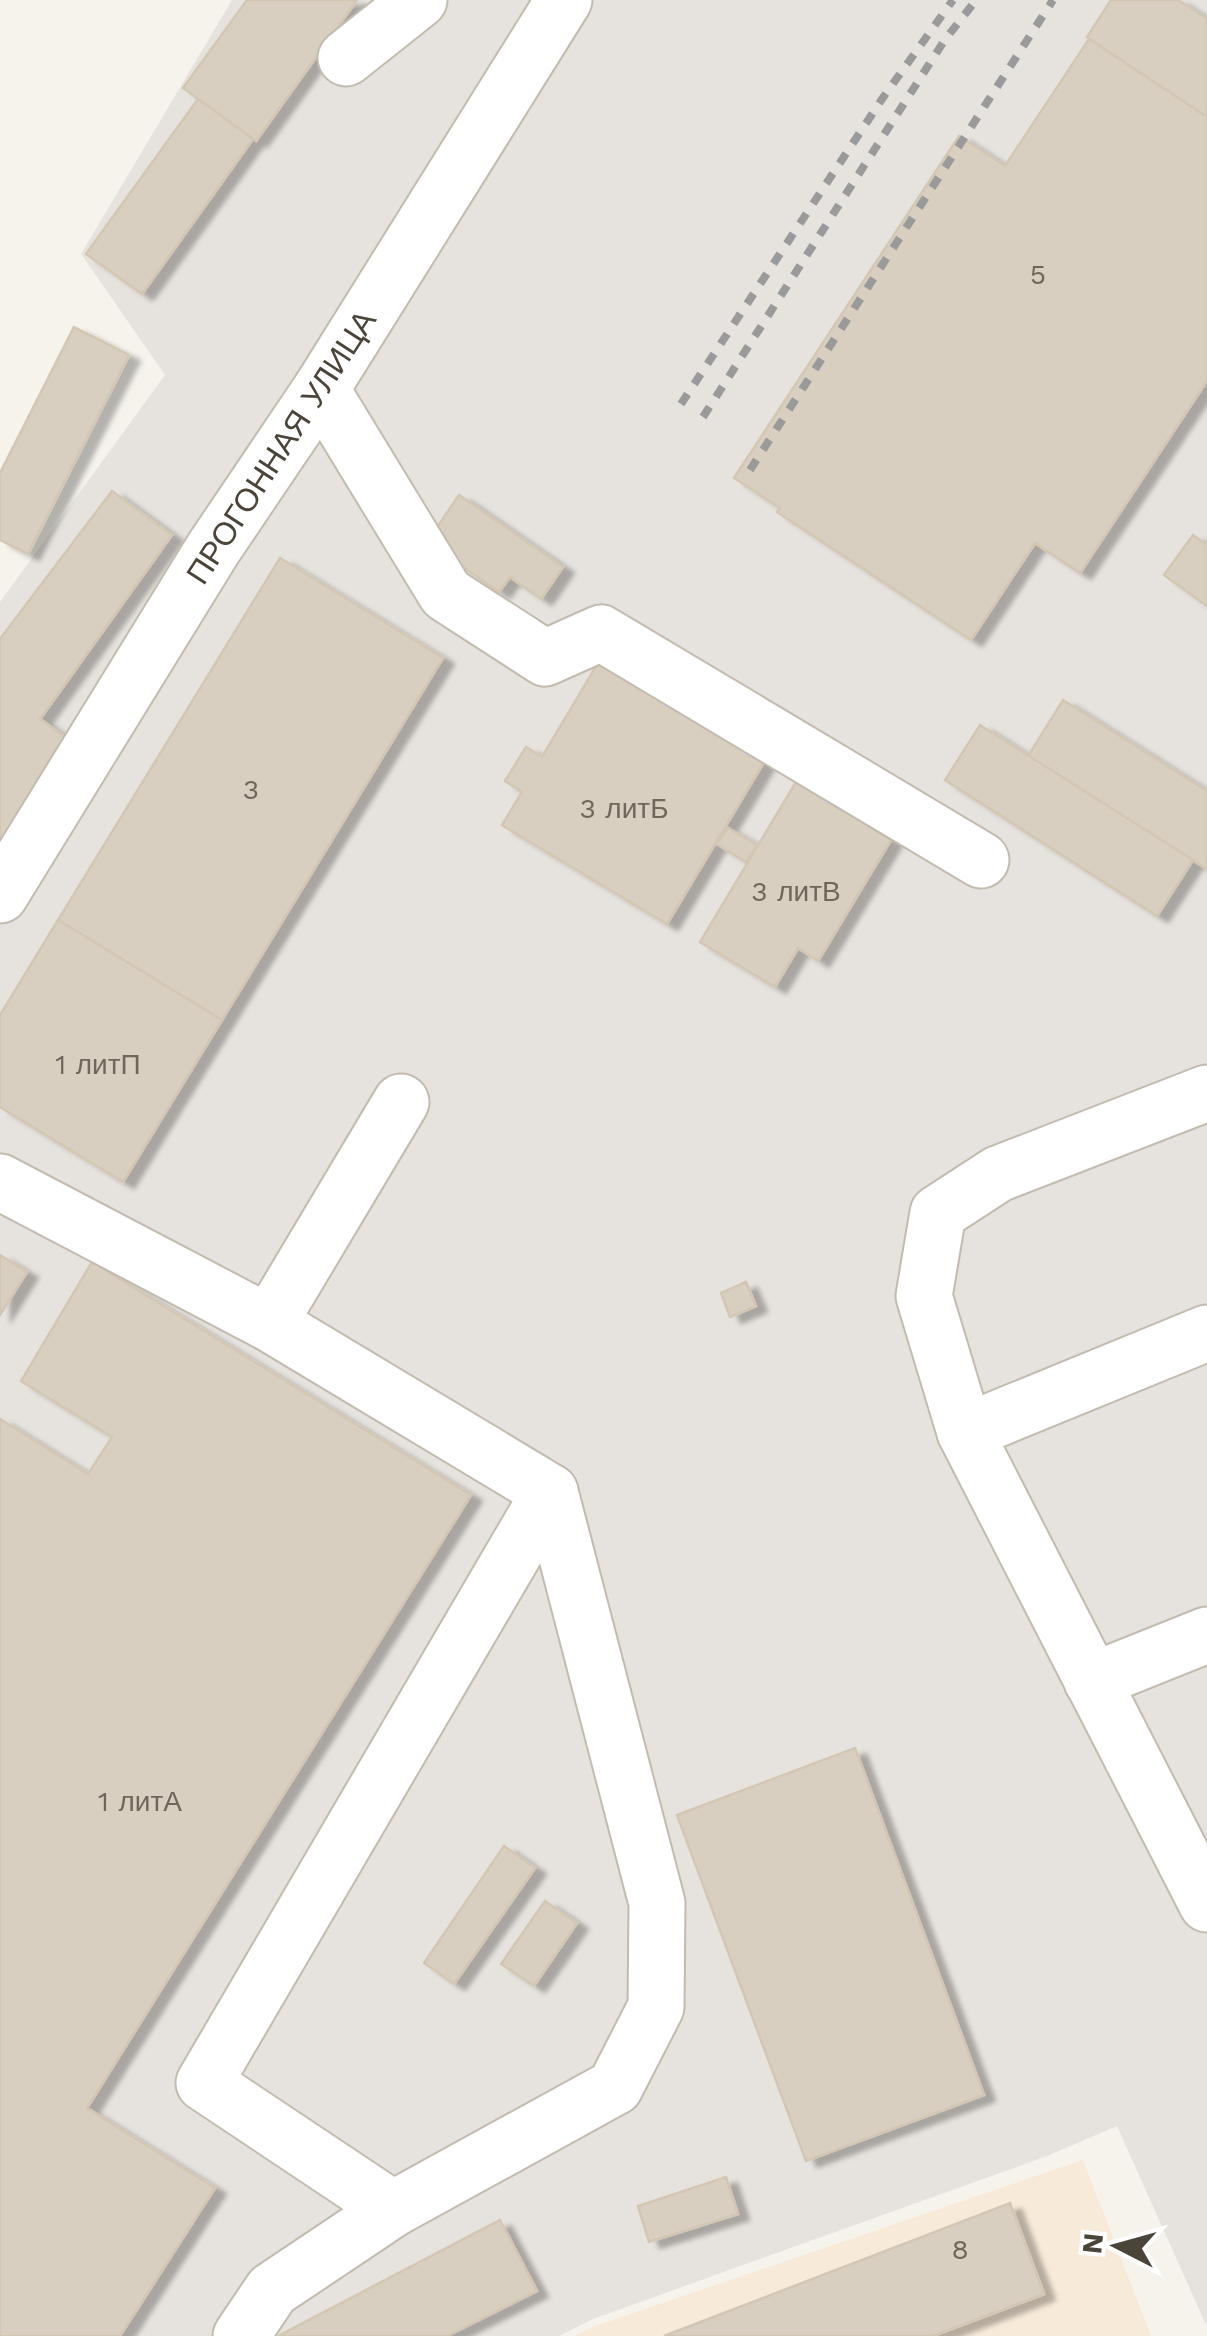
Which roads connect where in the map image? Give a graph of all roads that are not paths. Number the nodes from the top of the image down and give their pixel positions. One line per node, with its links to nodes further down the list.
1 (419, 0): 3 (street)
2 (564, 0): 4 (street, ПРОГОННАЯ УЛИЦА)
3 (346, 58)
4 (297, 408): 5 (street); 6 (street, ПРОГОННАЯ УЛИЦА)
5 (981, 860)
6 (0, 896)
7 (1207, 1094): 12 (street)
8 (401, 1102): 10 (street)
9 (0, 1182): 10 (street)
10 (269, 1322): 13 (street)
11 (1207, 1333): 12 (street)
12 (965, 1432): 15 (street)
13 (550, 1492): 17 (street); 17 (street)
14 (1207, 1635): 15 (street)
15 (1092, 1680): 16 (street)
16 (1207, 1904)
17 (393, 2209): 18 (street)
18 (240, 2336)

